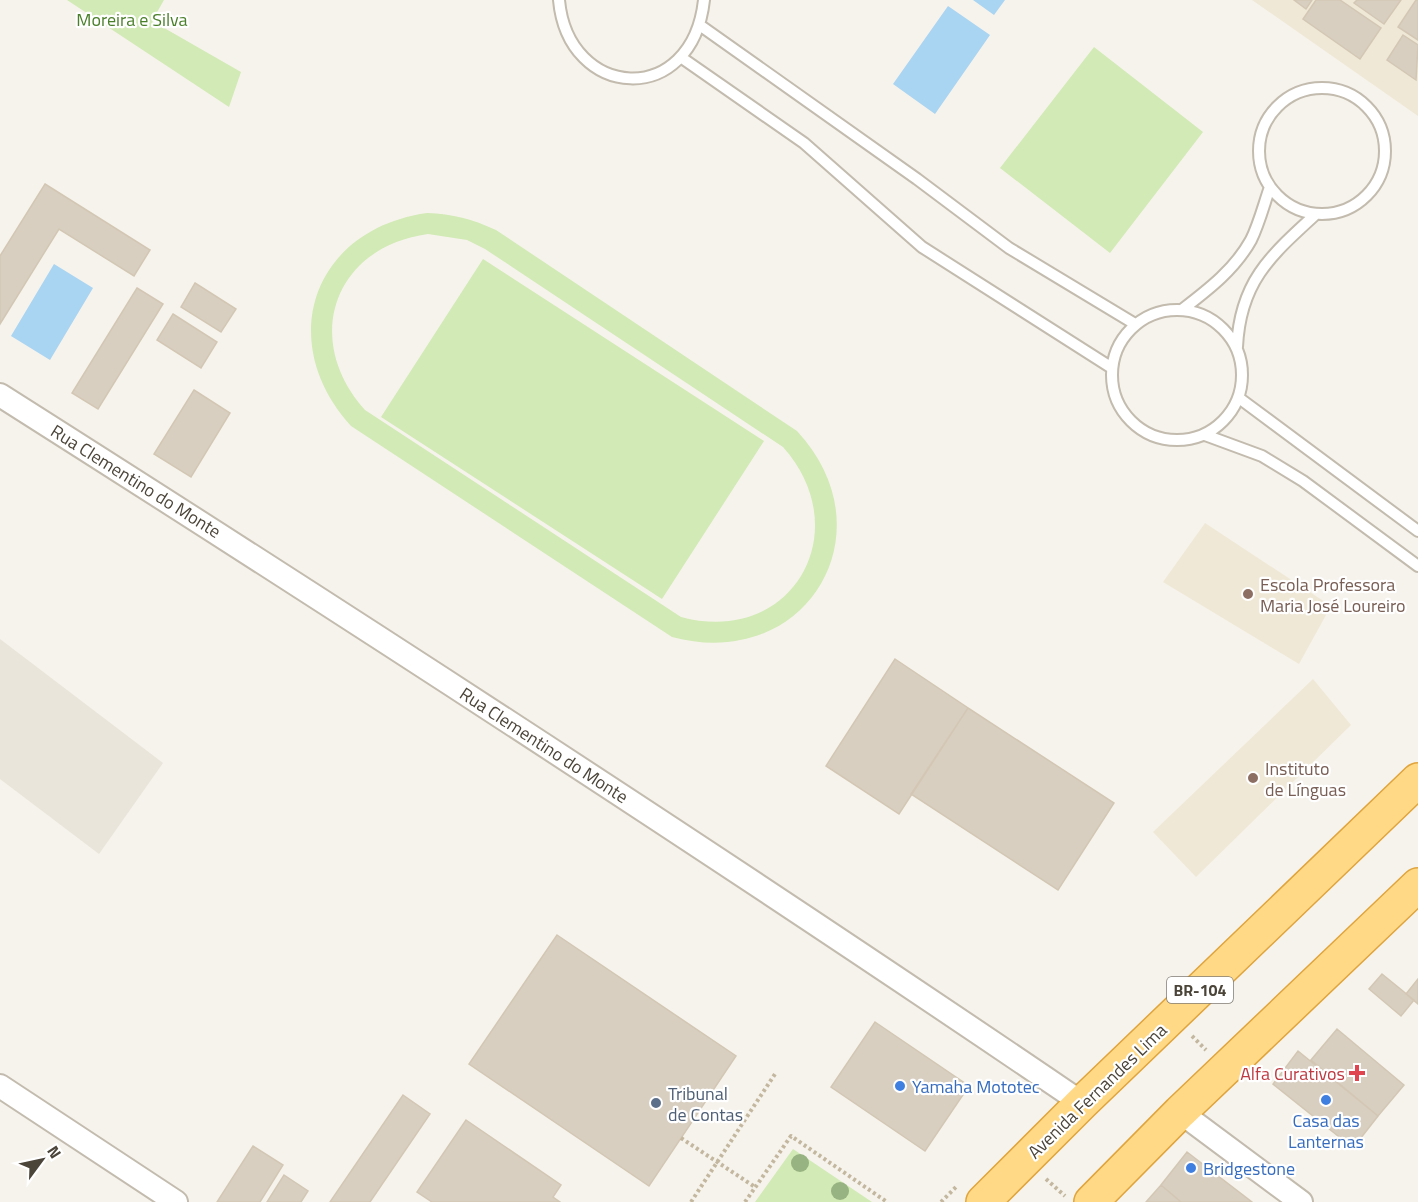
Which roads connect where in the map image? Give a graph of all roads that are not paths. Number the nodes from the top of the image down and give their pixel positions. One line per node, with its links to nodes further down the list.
1 (559, 0): 4 (lane)
2 (704, 0): 3 (lane)
3 (701, 26): 4 (lane); 8 (lane)
4 (682, 58): 10 (lane)
5 (1269, 187): 6 (lane); 6 (lane); 7 (lane)
6 (1316, 214): 9 (lane)
7 (1183, 309): 8 (lane); 9 (lane)
8 (1135, 324): 10 (lane)
9 (1237, 347): 12 (lane)
10 (1112, 368): 13 (lane)
11 (0, 395): 19 (street, Rua Clementino do Monte)
12 (1239, 398): 13 (lane); 14 (lane)
13 (1204, 435): 15 (lane)
14 (1418, 531)
15 (1418, 566)
16 (1418, 780): 19 (highway, Avenida Fernandes Lima / BR-104)
17 (1418, 885): 20 (highway)
18 (0, 1086): 21 (street)
19 (1082, 1103): 22 (highway, Avenida Fernandes Lima / BR-104)
20 (1180, 1112): 23 (highway); 24 (street)
21 (176, 1202)
22 (984, 1202)
23 (1091, 1202)
24 (1301, 1202)

